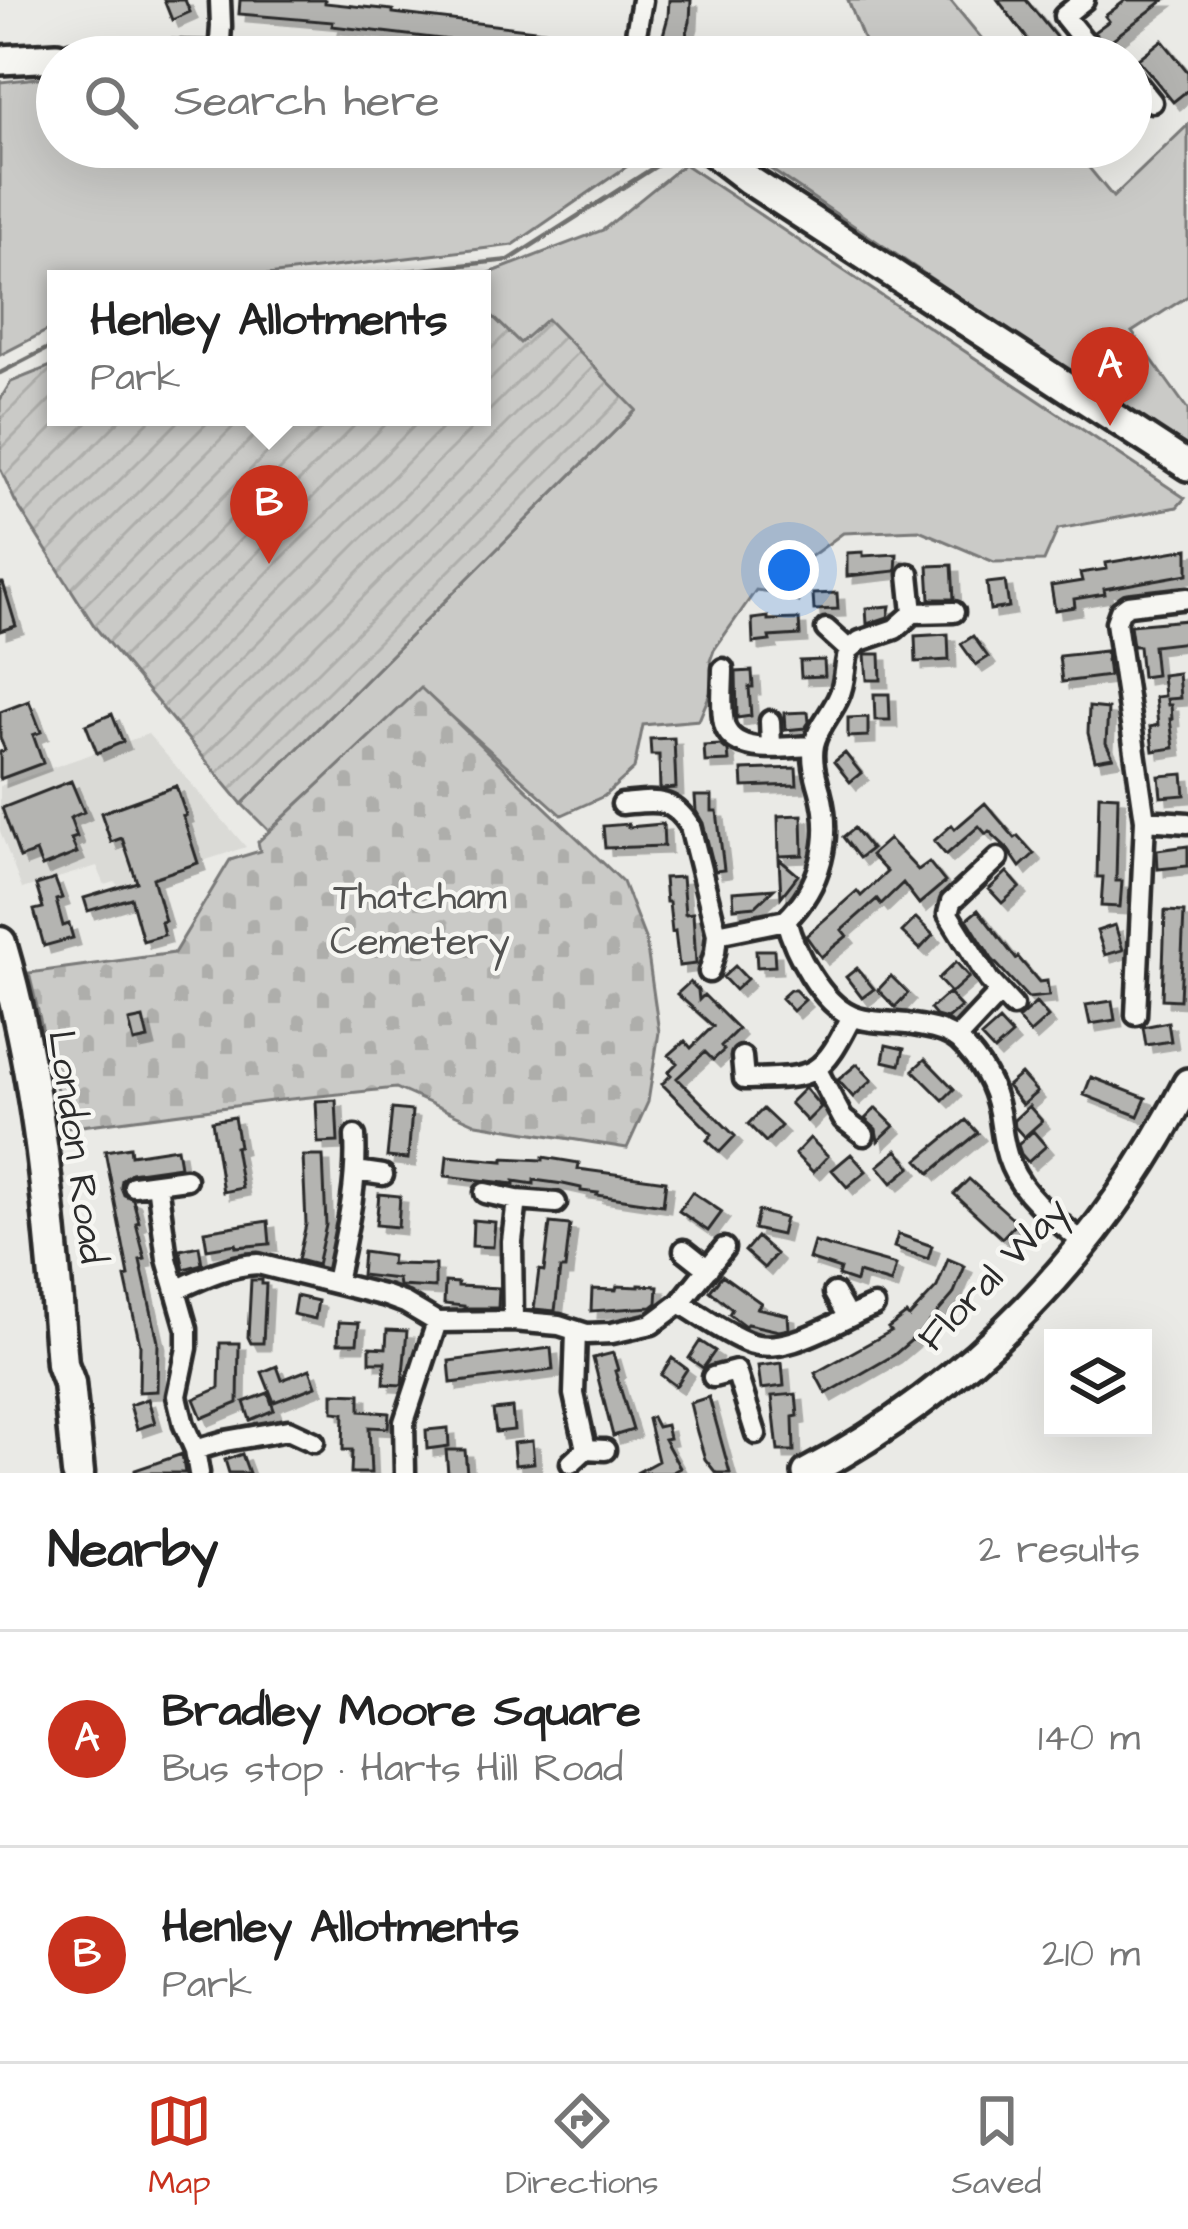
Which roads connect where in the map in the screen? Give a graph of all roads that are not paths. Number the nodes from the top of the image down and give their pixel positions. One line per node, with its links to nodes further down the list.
1 (220, 0): 6 (street)
2 (642, 0): 7 (street)
3 (1050, 0): 5 (street)
4 (1084, 0): 5 (street)
5 (1064, 16): 8 (street)
6 (221, 36)
7 (636, 36)
8 (1080, 36)
9 (36, 59): 10 (street)
10 (0, 60)
11 (735, 168): 12 (street)
12 (1188, 466)
13 (909, 574): 16 (street)
14 (1188, 598): 26 (street)
15 (954, 612): 16 (street)
16 (913, 613): 18 (street)
17 (826, 629): 18 (street)
18 (849, 650): 22 (street)
19 (722, 669): 21 (street)
20 (770, 721): 21 (street)
21 (771, 746): 22 (street)
22 (814, 746): 29 (street)
23 (644, 779): 24 (street)
24 (645, 802): 25 (street); 30 (street)
25 (622, 804)
26 (1145, 820): 27 (street); 33 (street)
27 (1188, 823)
28 (964, 858): 35 (street)
29 (786, 920): 30 (street); 34 (street)
30 (717, 934): 32 (street)
31 (0, 943): 63 (main road, London Road)
32 (709, 972)
33 (1159, 999)
34 (852, 1016): 35 (street); 37 (street)
35 (956, 1039): 49 (street)
36 (742, 1058): 37 (street)
37 (817, 1070): 40 (street)
38 (1188, 1084): 49 (street, Floral Way)
39 (355, 1136): 41 (street)
40 (864, 1136)
41 (356, 1171): 42 (street); 53 (street)
42 (383, 1175)
43 (186, 1179): 44 (street)
44 (157, 1183): 45 (street); 54 (street)
45 (134, 1186)
46 (485, 1192): 47 (street)
47 (517, 1200): 48 (street); 60 (street)
48 (556, 1203)
49 (1086, 1245): 74 (street, Floral Way)
50 (724, 1248): 52 (street)
51 (683, 1250): 52 (street)
52 (708, 1269): 56 (street)
53 (336, 1282): 54 (street); 59 (street)
54 (176, 1289): 68 (street)
55 (834, 1293): 58 (street)
56 (680, 1304): 61 (street); 62 (street)
57 (874, 1306): 58 (street)
58 (847, 1316): 62 (street)
59 (436, 1322): 60 (street); 73 (street)
60 (513, 1322): 61 (street)
61 (576, 1330): 69 (street)
62 (752, 1345): 64 (street)
63 (62, 1364): 70 (main road, London Road); 71 (main road, London Road)
64 (736, 1371): 65 (street); 66 (street)
65 (713, 1377)
66 (756, 1434)
67 (314, 1442): 68 (street)
68 (195, 1450): 72 (street)
69 (571, 1463)
70 (56, 1473)
71 (78, 1473)
72 (199, 1473)
73 (405, 1473)
74 (807, 1473)

